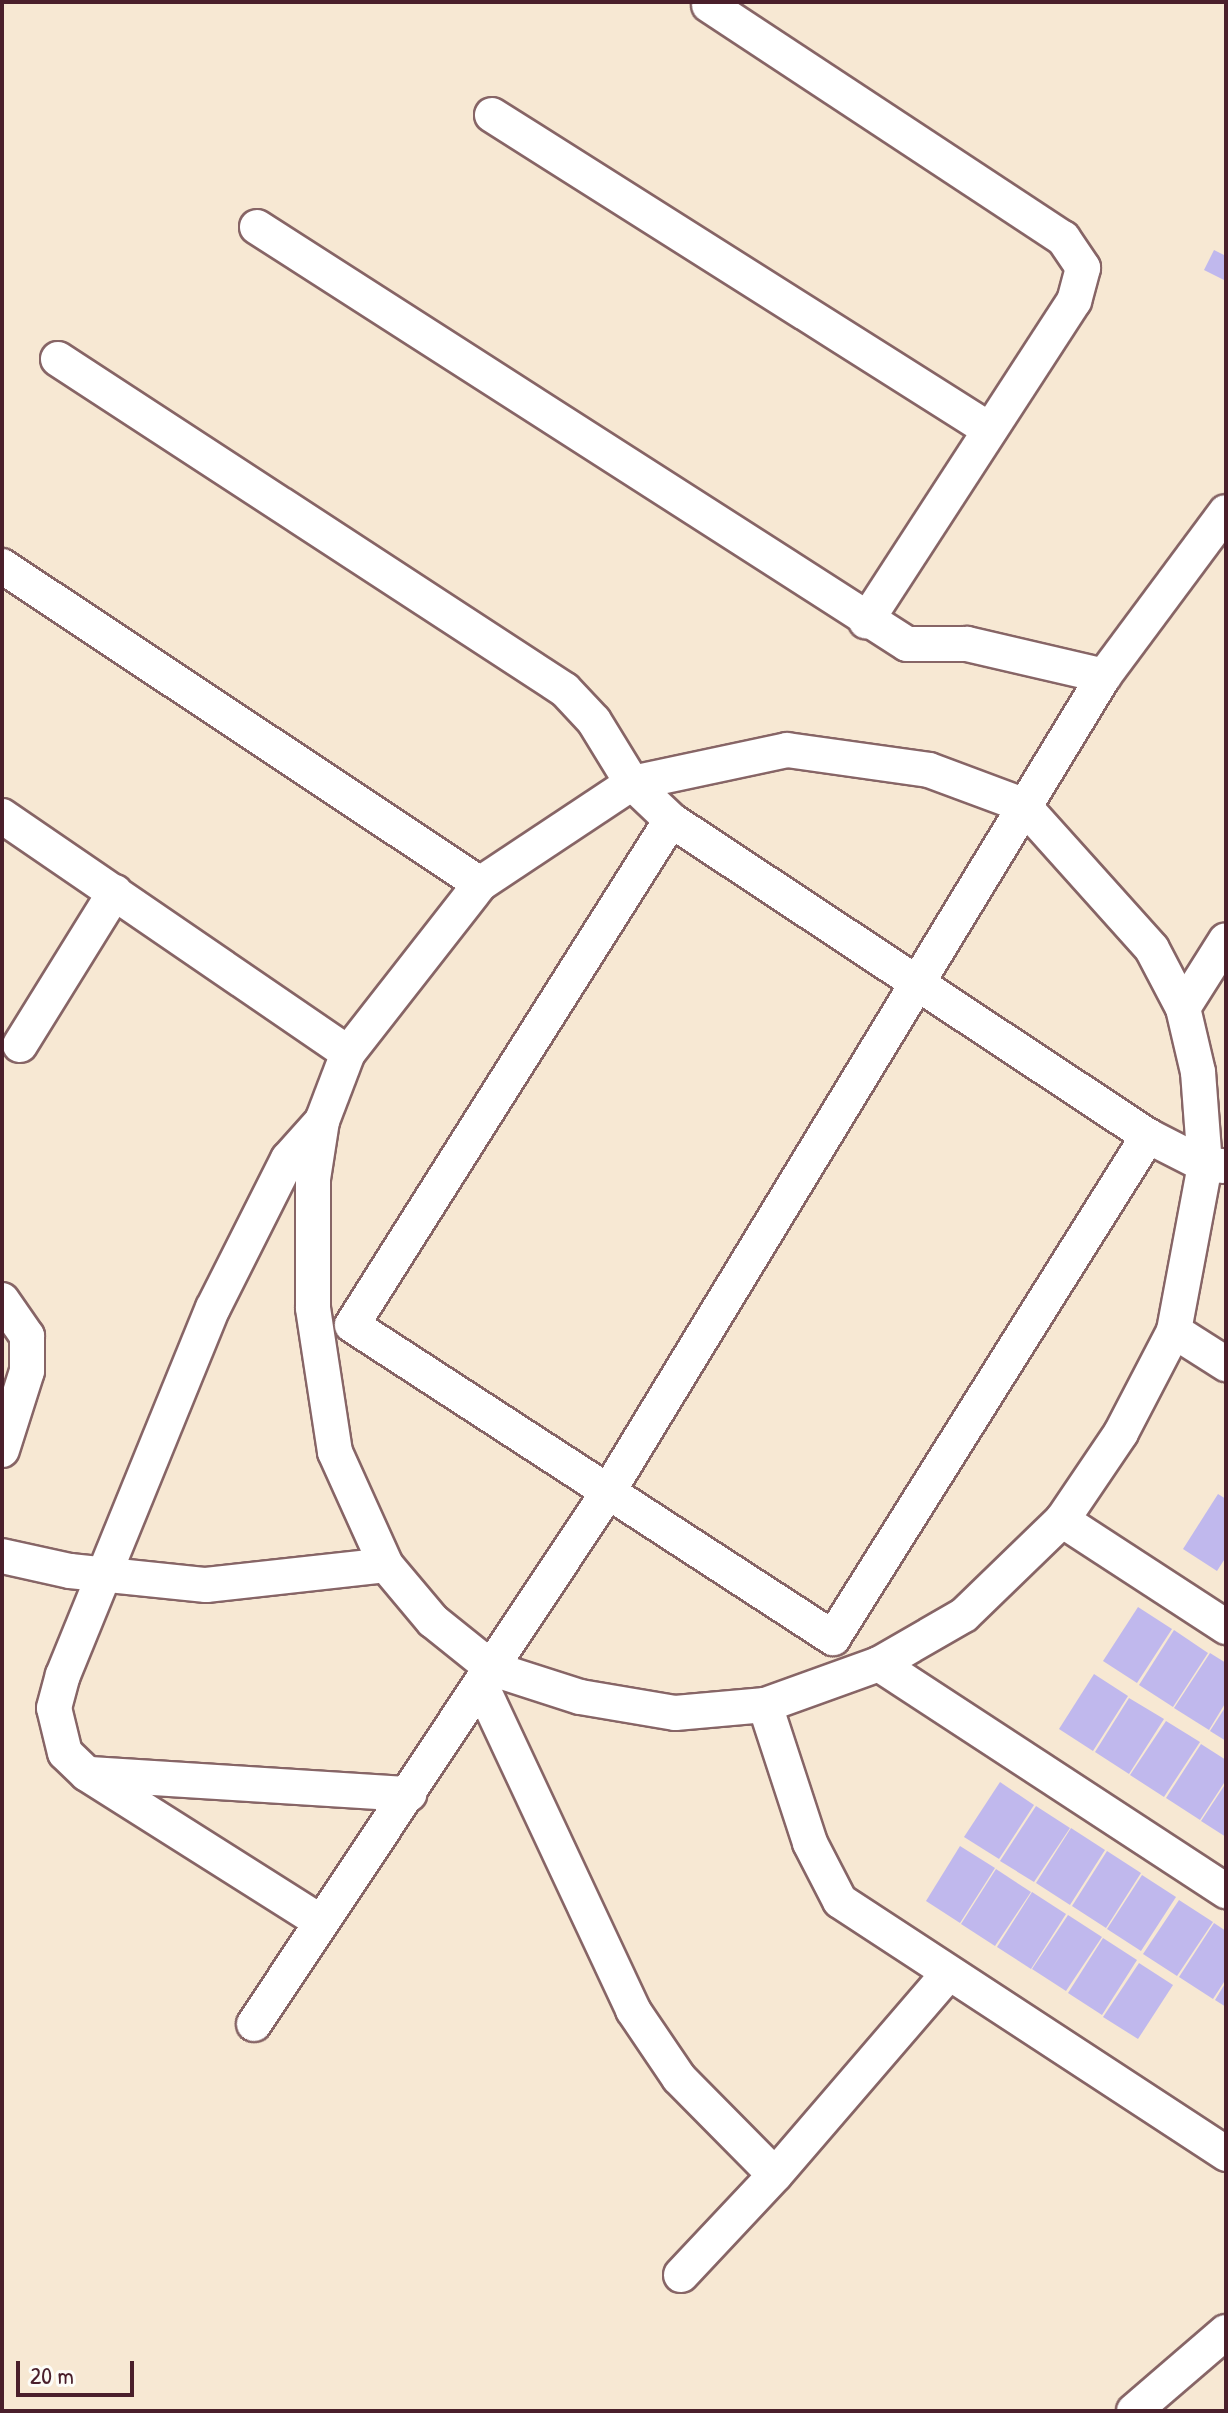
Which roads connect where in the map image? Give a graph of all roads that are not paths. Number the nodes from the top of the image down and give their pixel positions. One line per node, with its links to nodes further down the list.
1 (709, 5): 5 (street)
2 (492, 115): 5 (street)
3 (257, 227): 8 (street)
4 (58, 359): 10 (street)
5 (990, 430): 8 (street)
6 (1226, 512): 9 (street)
7 (2, 566): 14 (street)
8 (866, 621): 9 (street)
9 (1104, 676): 11 (street)
10 (632, 783): 11 (street); 13 (street); 14 (street)
11 (1023, 805): 17 (street); 18 (street)
12 (2, 816): 15 (street)
13 (671, 820): 17 (street); 28 (street)
14 (480, 884): 20 (street)
15 (115, 892): 19 (street); 20 (street)
16 (1226, 940): 18 (street)
17 (917, 979): 22 (street); 28 (street)
18 (1183, 1008): 23 (street)
19 (20, 1045)
20 (348, 1053): 21 (street)
21 (322, 1121): 31 (street); 32 (street)
22 (1148, 1136): 23 (street); 28 (street)
23 (1215, 1166): 25 (street)
24 (2, 1300): 27 (street)
25 (1174, 1331): 26 (street); 29 (street)
26 (1226, 1364)
27 (2, 1450)
28 (608, 1492): 35 (street)
29 (1062, 1520): 33 (street); 34 (street)
30 (2, 1556): 32 (street)
31 (386, 1565): 32 (street); 35 (street)
32 (104, 1575): 37 (street)
33 (1226, 1627)
34 (879, 1664): 36 (street); 39 (street)
35 (487, 1678): 36 (street); 38 (street); 44 (street)
36 (765, 1705): 41 (street)
37 (87, 1774): 38 (street); 40 (street)
38 (409, 1794): 40 (street)
39 (1226, 1891)
40 (321, 1922): 42 (street)
41 (948, 1974): 43 (street); 44 (street)
42 (254, 2024)
43 (1226, 2154)
44 (775, 2175): 45 (street)
45 (681, 2275)
46 (1222, 2347): 47 (street)
47 (1134, 2411)

